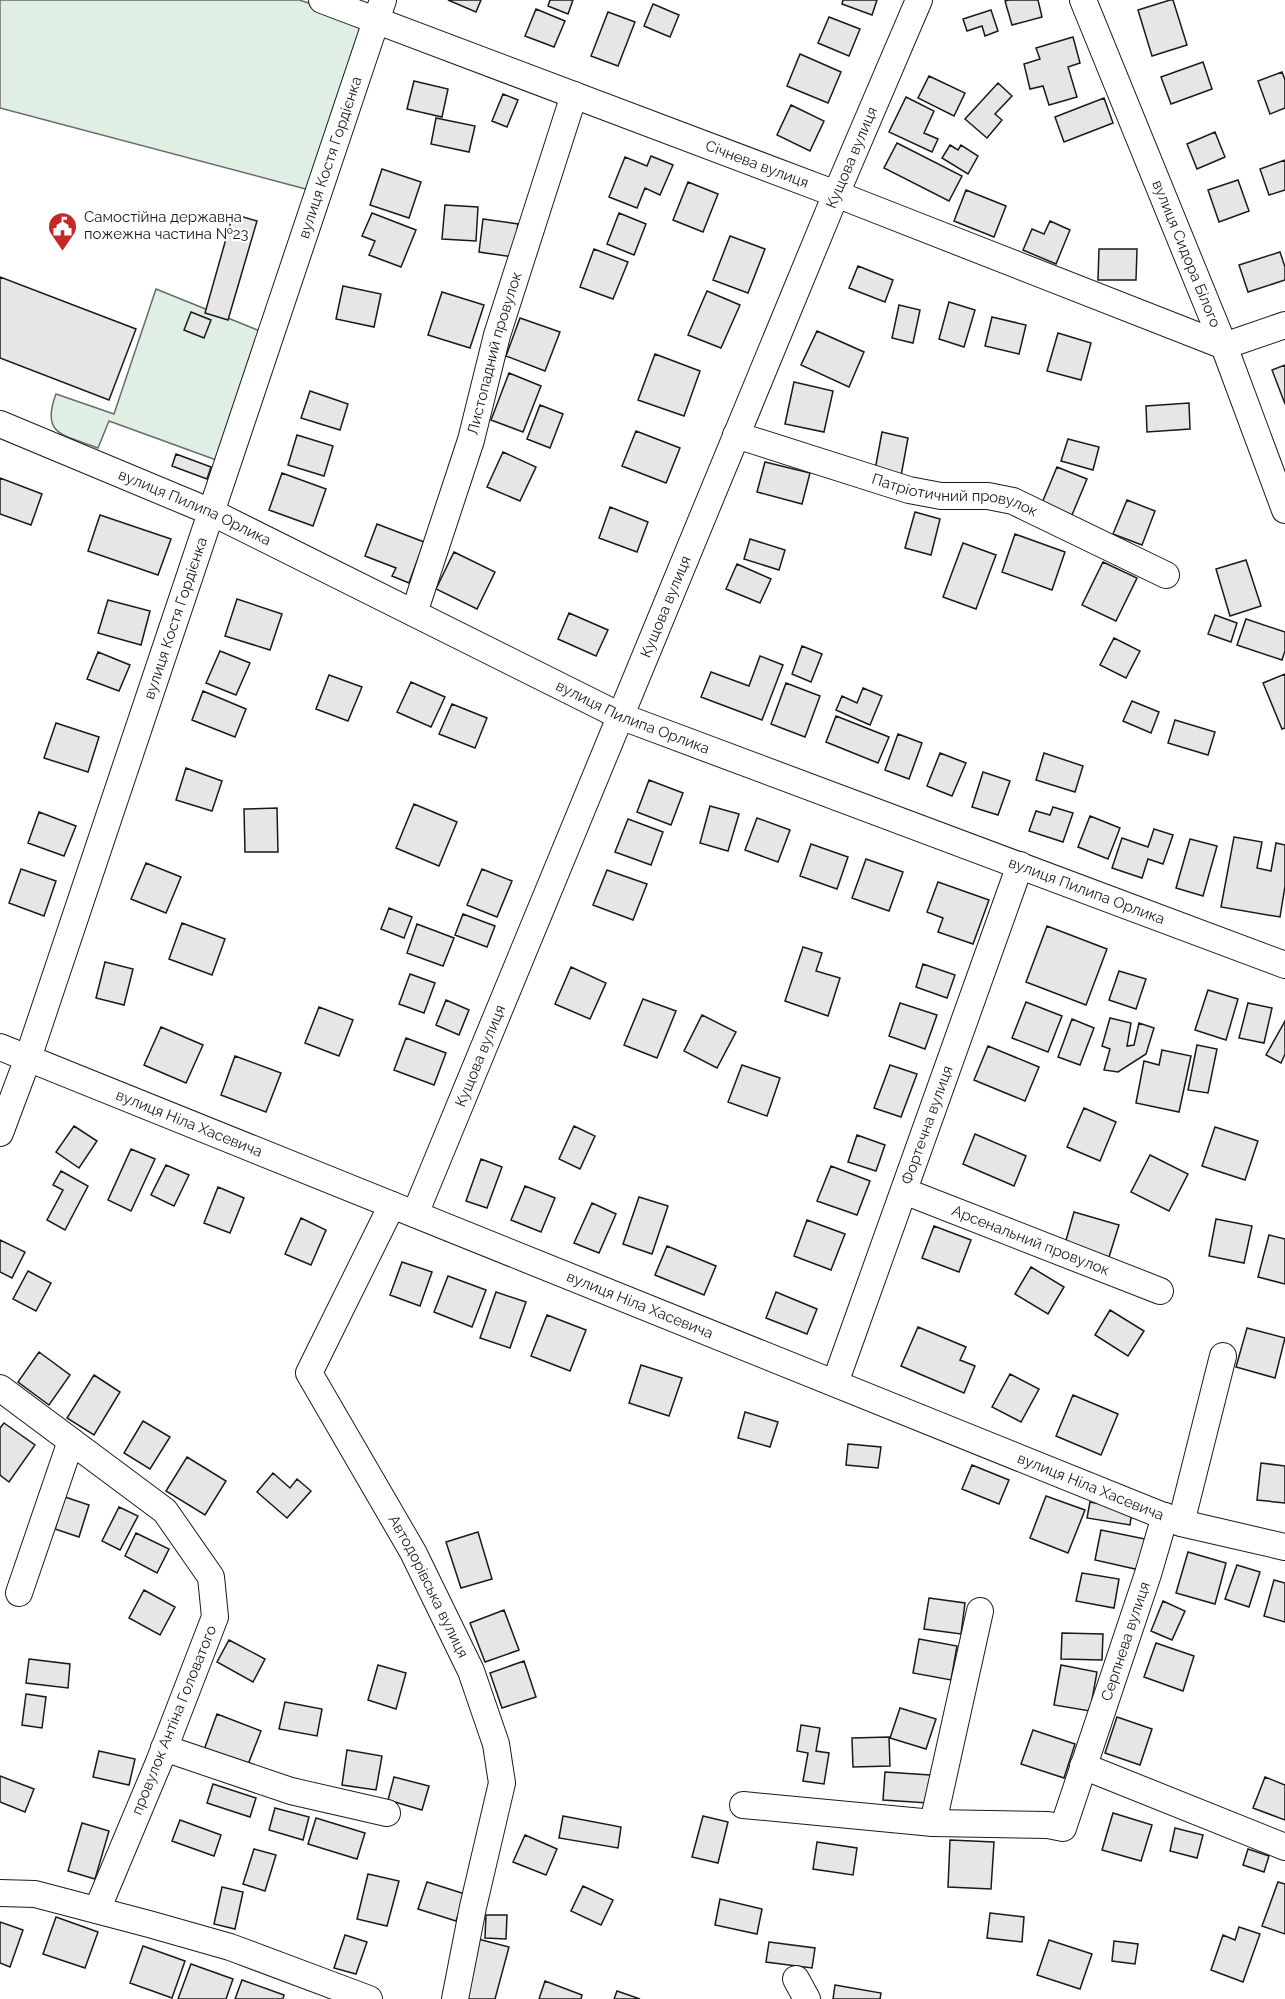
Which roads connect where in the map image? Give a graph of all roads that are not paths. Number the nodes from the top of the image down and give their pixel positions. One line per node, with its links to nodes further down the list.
1 (322, 0): 4 (street, Січнева вулиця)
2 (919, 0): 6 (street, Кущова вулиця)
3 (1083, 0): 8 (street, вулиця Сидора Білого)
4 (379, 10): 5 (street, Січнева вулиця); 12 (street, вулиця Костя Гордієнка)
5 (574, 95): 6 (street, Січнева вулиця); 14 (street, Листопадний провулок)
6 (836, 194): 8 (street, Січнева вулиця); 10 (street, Кущова вулиця)
7 (1285, 325): 8 (street)
8 (1224, 346): 11 (street, вулиця Сидора Білого)
9 (0, 424): 12 (street, вулиця Пилипа Орлика)
10 (736, 435): 13 (street, Патріотичний провулок); 15 (street, Кущова вулиця)
11 (1285, 510)
12 (212, 512): 14 (street, вулиця Пилипа Орлика); 19 (street, вулиця Костя Гордієнка)
13 (1166, 575)
14 (414, 613): 15 (street, вулиця Пилипа Орлика)
15 (620, 716): 16 (street, вулиця Пилипа Орлика); 23 (street, Кущова вулиця)
16 (1020, 866): 17 (street, вулиця Пилипа Орлика); 21 (street, Фортечна вулиця)
17 (1285, 965)
18 (0, 1047): 19 (street, вулиця Ніла Хасевича)
19 (28, 1058): 20 (street, вулиця Костя Гордієнка); 22 (street, вулиця Ніла Хасевича)
20 (0, 1133)
21 (904, 1191): 24 (street, Арсенальний провулок); 26 (street, Фортечна вулиця)
22 (392, 1205): 23 (street, вулиця Ніла Хасевича); 42 (street, Автодорівська вулиця)
23 (415, 1214): 26 (street, вулиця Ніла Хасевича)
24 (1160, 1290)
25 (1223, 1356): 29 (street, Серпнева вулиця)
26 (835, 1383): 29 (street, вулиця Ніла Хасевича)
27 (0, 1388): 28 (street, провулок Антіна Головатого)
28 (71, 1441): 31 (street); 33 (street, провулок Антіна Головатого)
29 (1173, 1520): 30 (street, вулиця Ніла Хасевича); 34 (street, Серпнева вулиця)
30 (1285, 1547)
31 (19, 1593)
32 (980, 1611): 37 (street)
33 (164, 1748): 36 (street); 40 (street, провулок Антіна Головатого)
34 (1083, 1766): 37 (street, Серпнева вулиця); 38 (street)
35 (743, 1805): 37 (street, Серпнева вулиця)
36 (387, 1813)
37 (933, 1823)
38 (1285, 1847)
39 (0, 1893): 40 (street)
40 (97, 1910): 41 (street)
41 (369, 1999)
42 (455, 1999)

